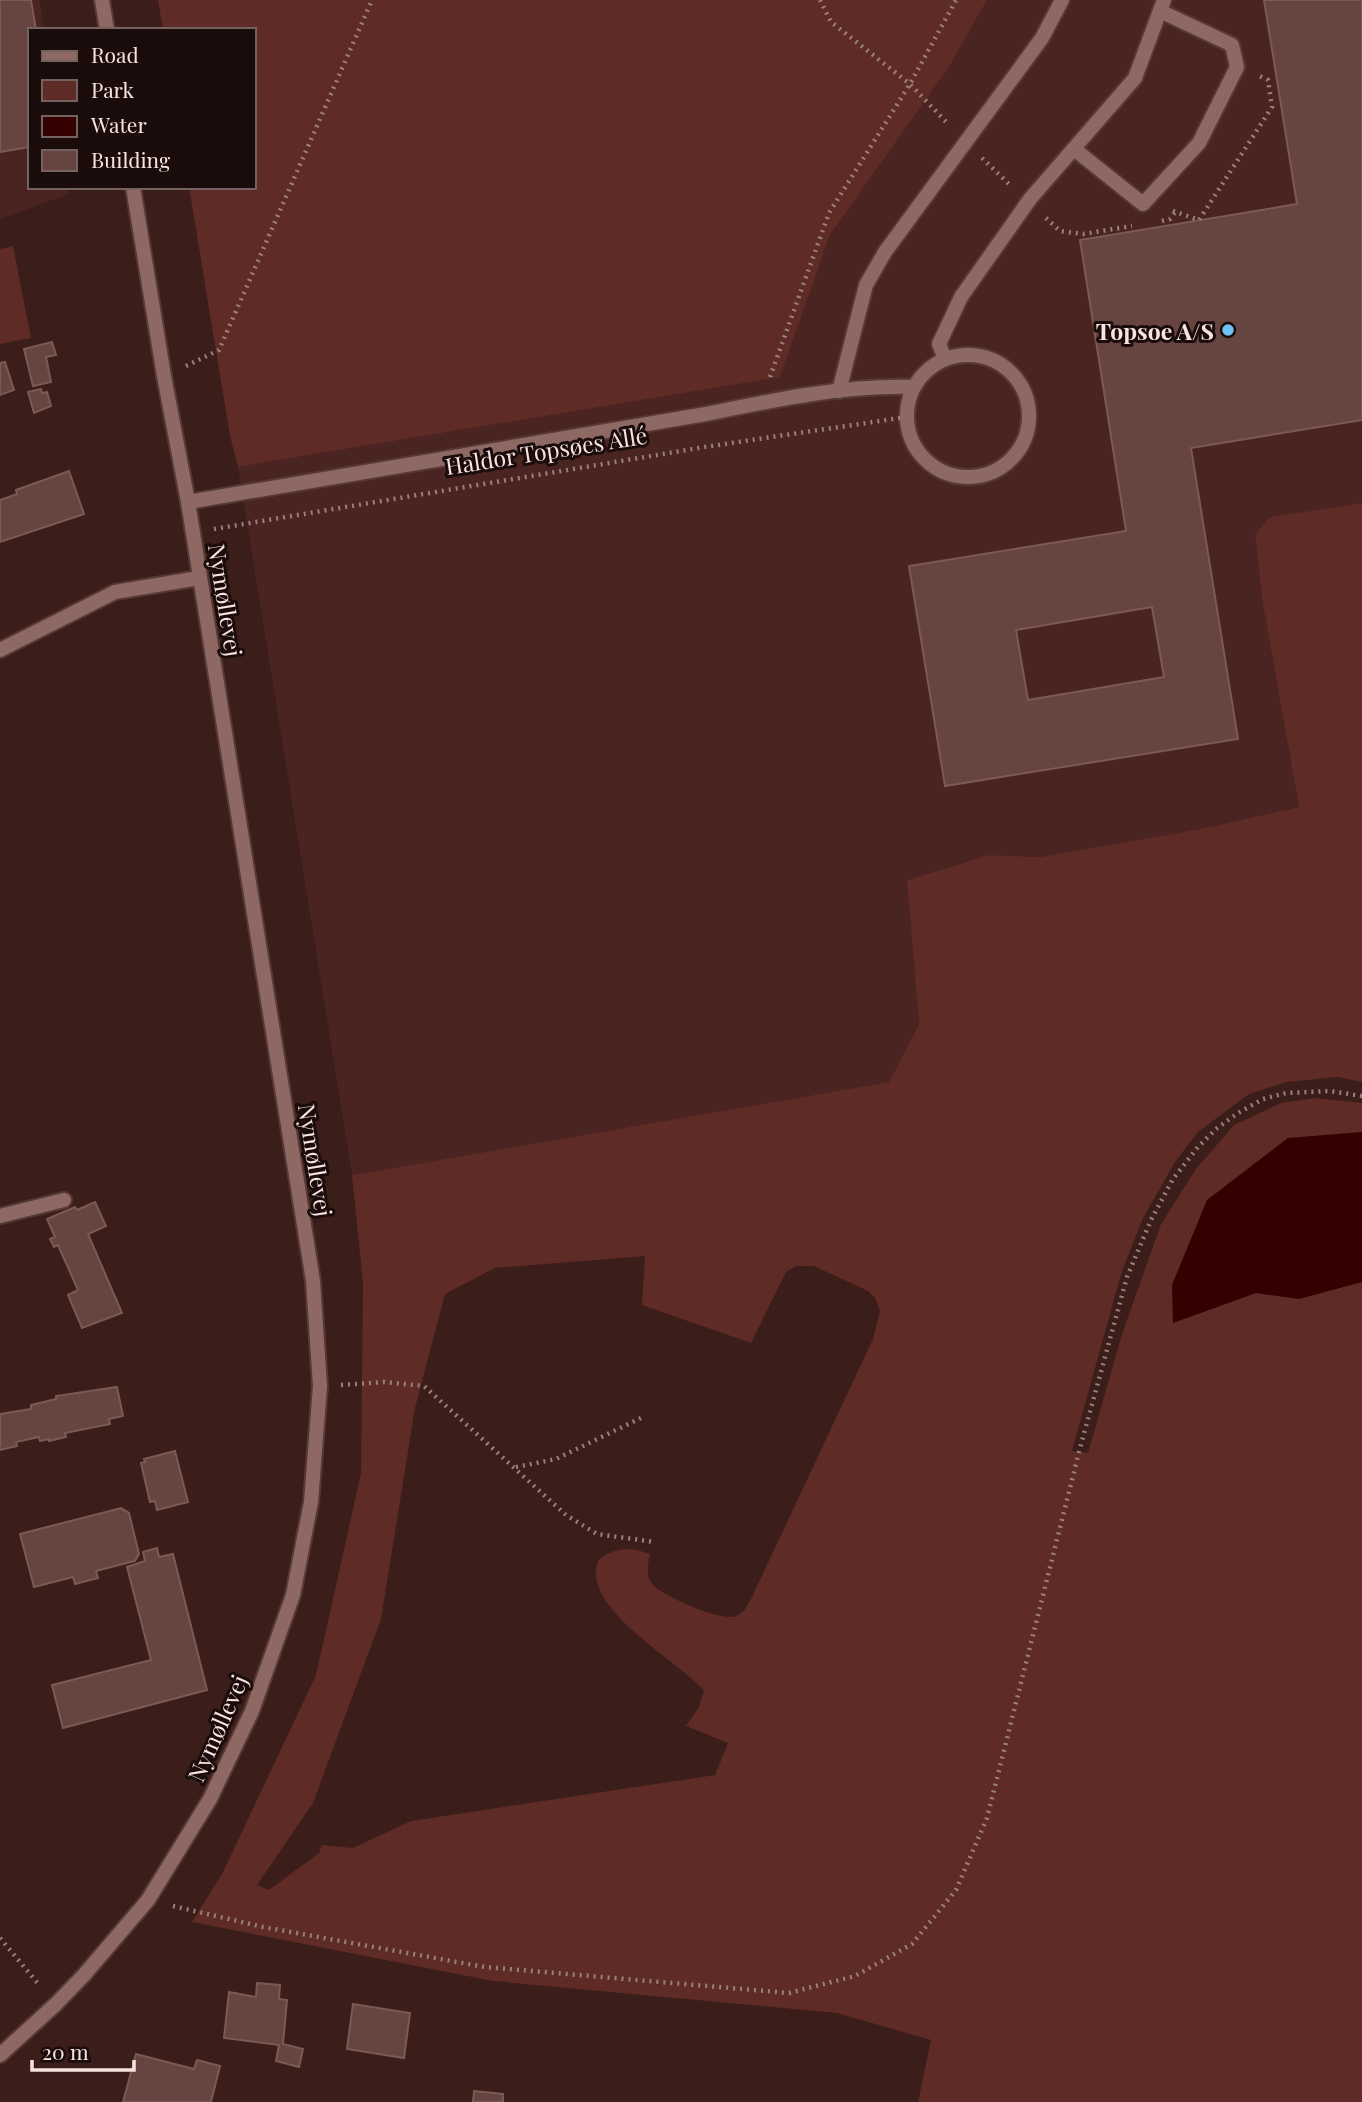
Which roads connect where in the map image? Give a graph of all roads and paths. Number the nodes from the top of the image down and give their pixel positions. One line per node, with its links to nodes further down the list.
1 (102, 0): 7 (street)
2 (372, 0): 12 (path)
3 (820, 0): 8 (path)
4 (956, 0): 8 (path)
5 (1062, 0): 14 (street)
6 (1162, 6): 9 (street); 9 (street)
7 (107, 28)
8 (910, 84): 15 (path)
9 (1074, 149): 11 (street)
10 (133, 189): 12 (street, Nymøllevej)
11 (945, 359): 13 (street); 16 (street)
12 (164, 376): 17 (street, Nymøllevej)
13 (913, 387): 14 (street, Haldor Topsøes Allé); 16 (street)
14 (839, 391): 15 (street, Haldor Topsøes Allé)
15 (761, 402): 17 (street, Haldor Topsøes Allé)
16 (907, 417): 18 (path, Haldor Topsøes Allé)
17 (188, 502): 18 (street, Nymøllevej)
18 (193, 533): 19 (street, Nymøllevej)
19 (199, 578): 20 (street); 24 (street, Nymøllevej)
20 (0, 650)
21 (1362, 1096): 28 (path)
22 (64, 1200): 23 (street)
23 (0, 1216)
24 (320, 1386): 26 (path); 28 (street, Nymøllevej)
25 (643, 1417): 26 (path)
26 (515, 1468): 27 (path)
27 (655, 1542)
28 (148, 1900): 30 (street, Nymøllevej)
29 (0, 1938): 30 (path)
30 (56, 2004): 31 (street, Nymøllevej)
31 (0, 2055)

